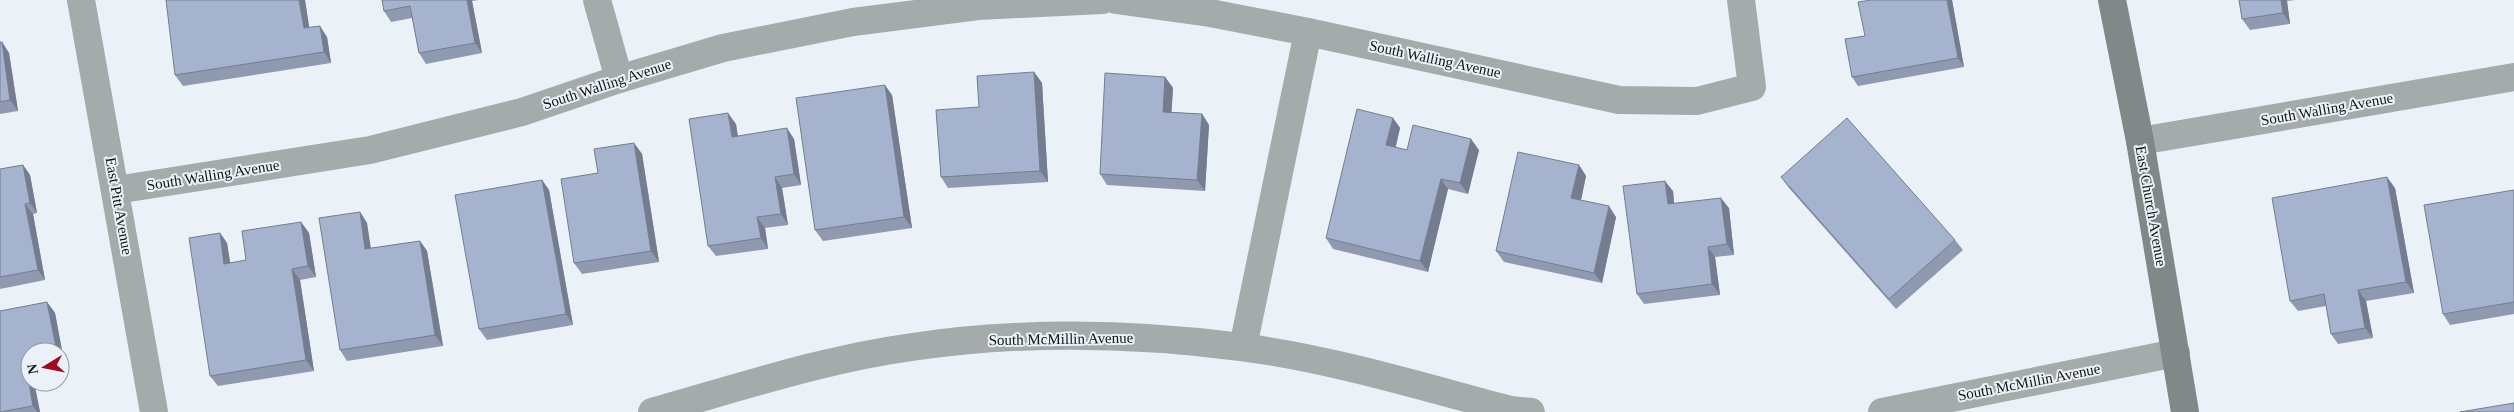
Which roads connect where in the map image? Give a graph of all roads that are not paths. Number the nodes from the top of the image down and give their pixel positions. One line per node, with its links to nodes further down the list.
1 (81, 0): 11 (street, East Pitt Avenue)
2 (597, 0): 9 (street)
3 (1102, 0): 9 (street, South Walling Avenue)
4 (1116, 0): 7 (street, South Walling Avenue)
5 (1742, 0): 7 (street, South Walling Avenue)
6 (2112, 0): 10 (street, East Church Avenue)
7 (1308, 32): 12 (street)
8 (2514, 77): 10 (street, South Walling Avenue)
9 (619, 79): 11 (street, South Walling Avenue)
10 (2140, 141): 13 (street, East Church Avenue)
11 (116, 190): 14 (street, East Pitt Avenue)
12 (1243, 347): 15 (street, South McMillin Avenue); 16 (street, South McMillin Avenue)
13 (2176, 353): 17 (street, South McMillin Avenue); 18 (street, East Church Avenue)
14 (154, 412)
15 (652, 412)
16 (1531, 412)
17 (1882, 412)
18 (2185, 412)

